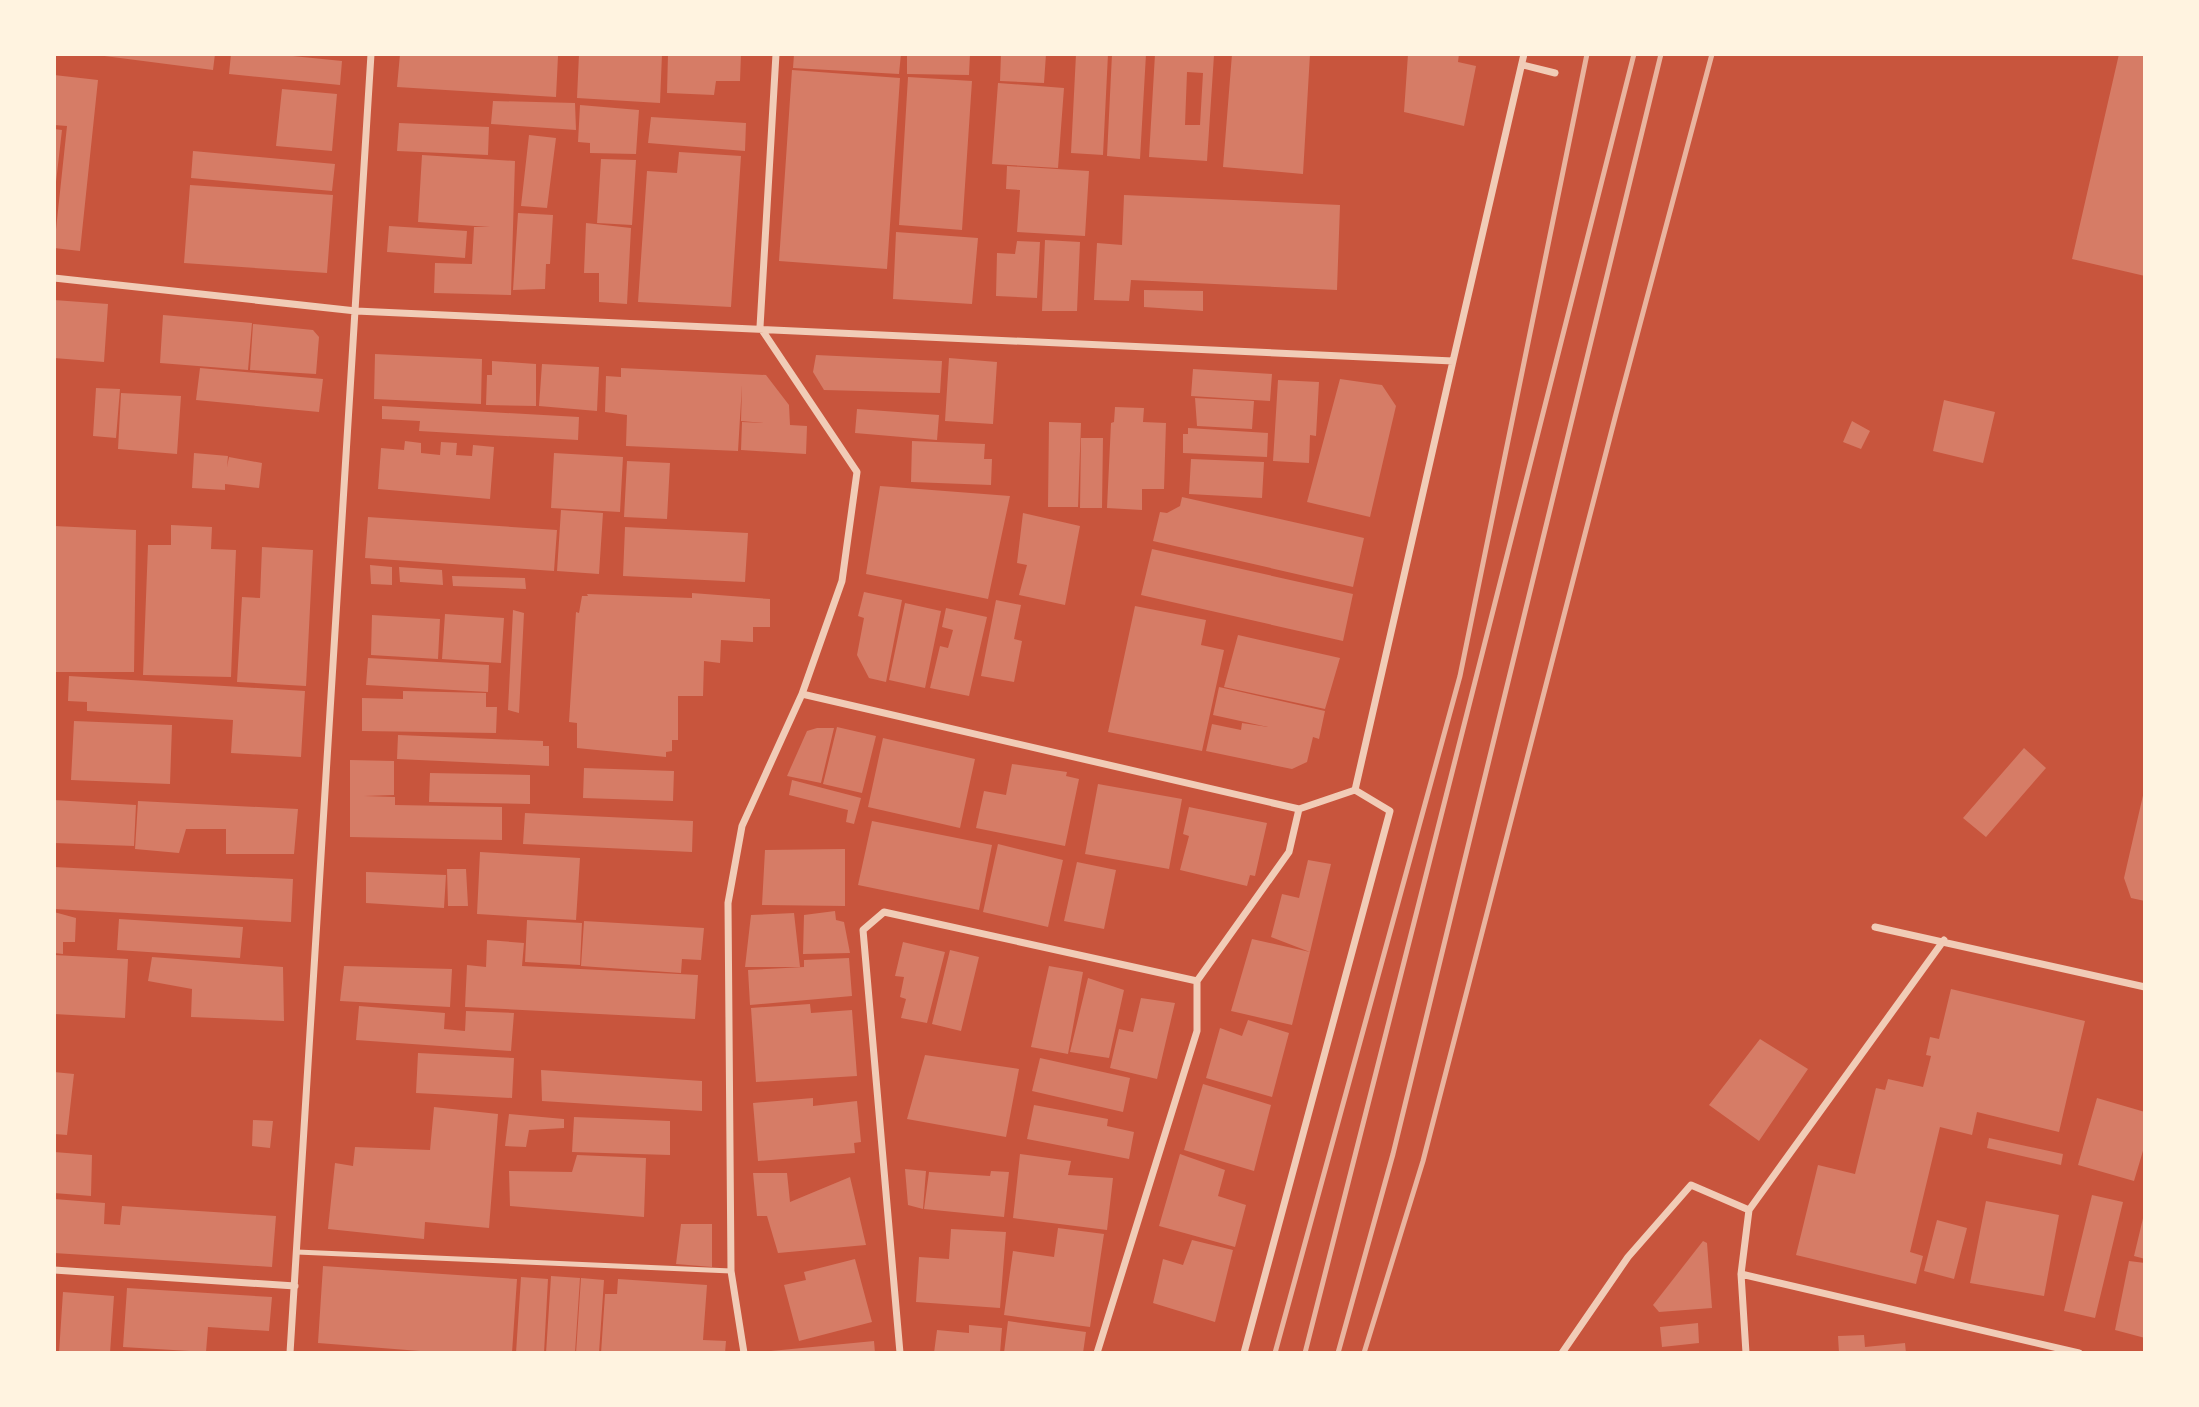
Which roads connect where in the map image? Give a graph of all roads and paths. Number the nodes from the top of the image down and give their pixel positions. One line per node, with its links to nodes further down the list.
1 (371, 54): 7 (street)
2 (776, 54): 8 (street)
3 (1524, 54): 4 (street)
4 (1522, 65): 5 (street); 9 (street)
5 (1555, 73)
6 (54, 278): 7 (street)
7 (356, 312): 8 (street); 18 (street)
8 (760, 327): 9 (street); 10 (street)
9 (1452, 361): 11 (street)
10 (802, 694): 12 (street); 20 (street)
11 (1355, 790): 12 (street); 27 (street)
12 (1299, 809): 15 (street)
13 (1875, 927): 14 (street)
14 (1944, 940): 16 (street); 17 (street)
15 (1197, 981): 25 (street); 26 (street)
16 (2145, 987)
17 (1749, 1210): 21 (street); 28 (street)
18 (297, 1252): 20 (lane); 22 (street)
19 (54, 1270): 22 (street)
20 (731, 1271): 24 (street)
21 (1741, 1274): 29 (street); 30 (street)
22 (295, 1286): 23 (street)
23 (290, 1353)
24 (744, 1353)
25 (900, 1353)
26 (1097, 1353)
27 (1244, 1353)
28 (1562, 1353)
29 (1746, 1353)
30 (2079, 1353)

